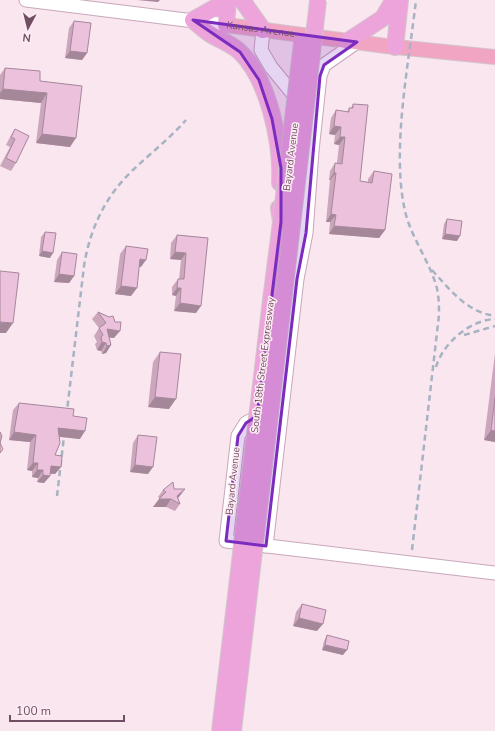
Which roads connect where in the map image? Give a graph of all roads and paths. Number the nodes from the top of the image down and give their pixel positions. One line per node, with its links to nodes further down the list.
1 (26, 0): 7 (street, Kansas Avenue)
2 (222, 0): 7 (highway)
3 (228, 0): 8 (highway)
4 (242, 0): 9 (highway)
5 (315, 0): 13 (highway, South 18th Street Expressway, bridge); 17 (highway, South 18th Street Expressway, bridge)
6 (394, 2): 10 (highway); 11 (highway)
7 (193, 20): 8 (street, Kansas Avenue); 13 (highway, bridge)
8 (226, 25): 9 (main road, Kansas Avenue)
9 (263, 30): 10 (main road, Kansas Avenue); 14 (street, Bayard Avenue)
10 (353, 42): 11 (main road, Kansas Avenue); 14 (street)
11 (391, 47): 12 (main road, Kansas Avenue)
12 (495, 57)
13 (281, 222): 16 (highway, South 18th Street Expressway, bridge)
14 (266, 546): 15 (street, Bayard Avenue)
15 (495, 573)
16 (220, 731)
17 (233, 731)

